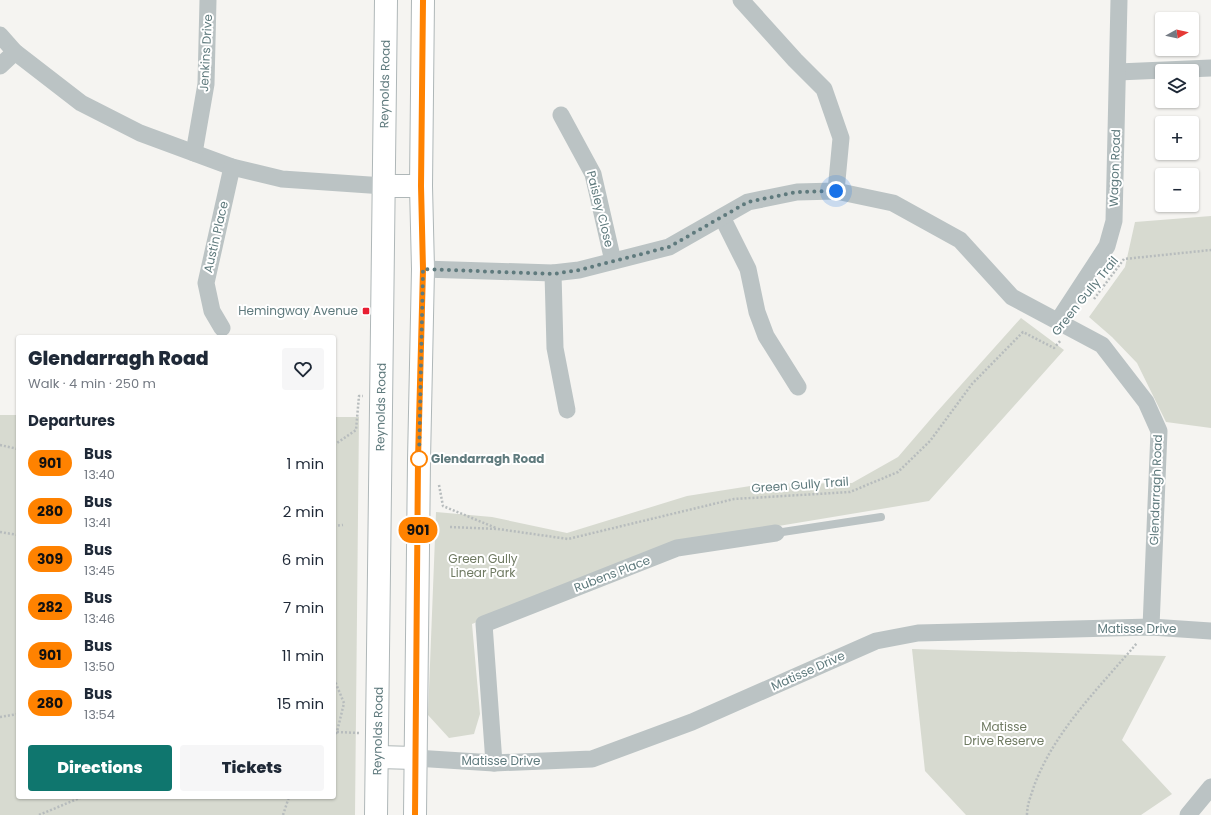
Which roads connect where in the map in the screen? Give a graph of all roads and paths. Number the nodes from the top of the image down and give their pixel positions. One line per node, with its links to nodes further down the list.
1 (208, 0): 12 (street, Jenkins Drive)
2 (386, 0): 14 (main road, Reynolds Road)
3 (423, 0): 15 (main road)
4 (741, 0): 16 (street)
5 (1119, 0): 10 (street, Wagon Road)
6 (0, 35): 7 (street)
7 (15, 52): 8 (street); 12 (street)
8 (0, 66)
9 (1211, 68): 10 (street)
10 (1118, 72): 23 (street, Wagon Road)
11 (562, 115): 19 (street, Paisley Close)
12 (194, 153): 13 (street)
13 (232, 167): 14 (street); 24 (street, Austin Place)
14 (384, 186): 15 (main road); 45 (main road, Reynolds Road)
15 (421, 186): 20 (main road)
16 (836, 191): 17 (street, Glendarragh Road); 23 (street, Glendarragh Road)
17 (722, 217): 19 (street, Glendarragh Road); 25 (street)
18 (1211, 250): 22 (path, Green Gully Trail)
19 (613, 261): 21 (street, Glendarragh Road)
20 (423, 269): 21 (street, Glendarragh Road); 46 (main road)
21 (553, 274): 26 (street)
22 (1091, 303)
23 (1065, 325): 34 (path, Green Gully Trail); 38 (street, Glendarragh Road)
24 (222, 328)
25 (798, 387)
26 (567, 410)
27 (356, 430): 28 (path)
28 (336, 444)
29 (0, 445): 30 (path)
30 (16, 449)
31 (881, 517): 36 (lane, Rubens Place)
32 (344, 525): 33 (path)
33 (336, 526)
34 (450, 527)
35 (0, 532): 37 (path)
36 (776, 533): 47 (street, Rubens Place)
37 (16, 535)
38 (1151, 627): 39 (street, Matisse Drive); 47 (street, Matisse Drive); 55 (path)
39 (1211, 631)
40 (336, 684): 43 (path)
41 (16, 714): 42 (path)
42 (0, 717)
43 (338, 732): 44 (path)
44 (364, 734)
45 (378, 757): 46 (main road); 53 (main road, Reynolds Road)
46 (415, 758): 47 (street, Matisse Drive); 54 (main road)
47 (494, 763)
48 (1210, 791): 56 (street)
49 (77, 799): 51 (path)
50 (287, 799): 52 (path)
51 (39, 815)
52 (283, 815)
53 (376, 815)
54 (416, 815)
55 (1027, 815)
56 (1188, 815)

